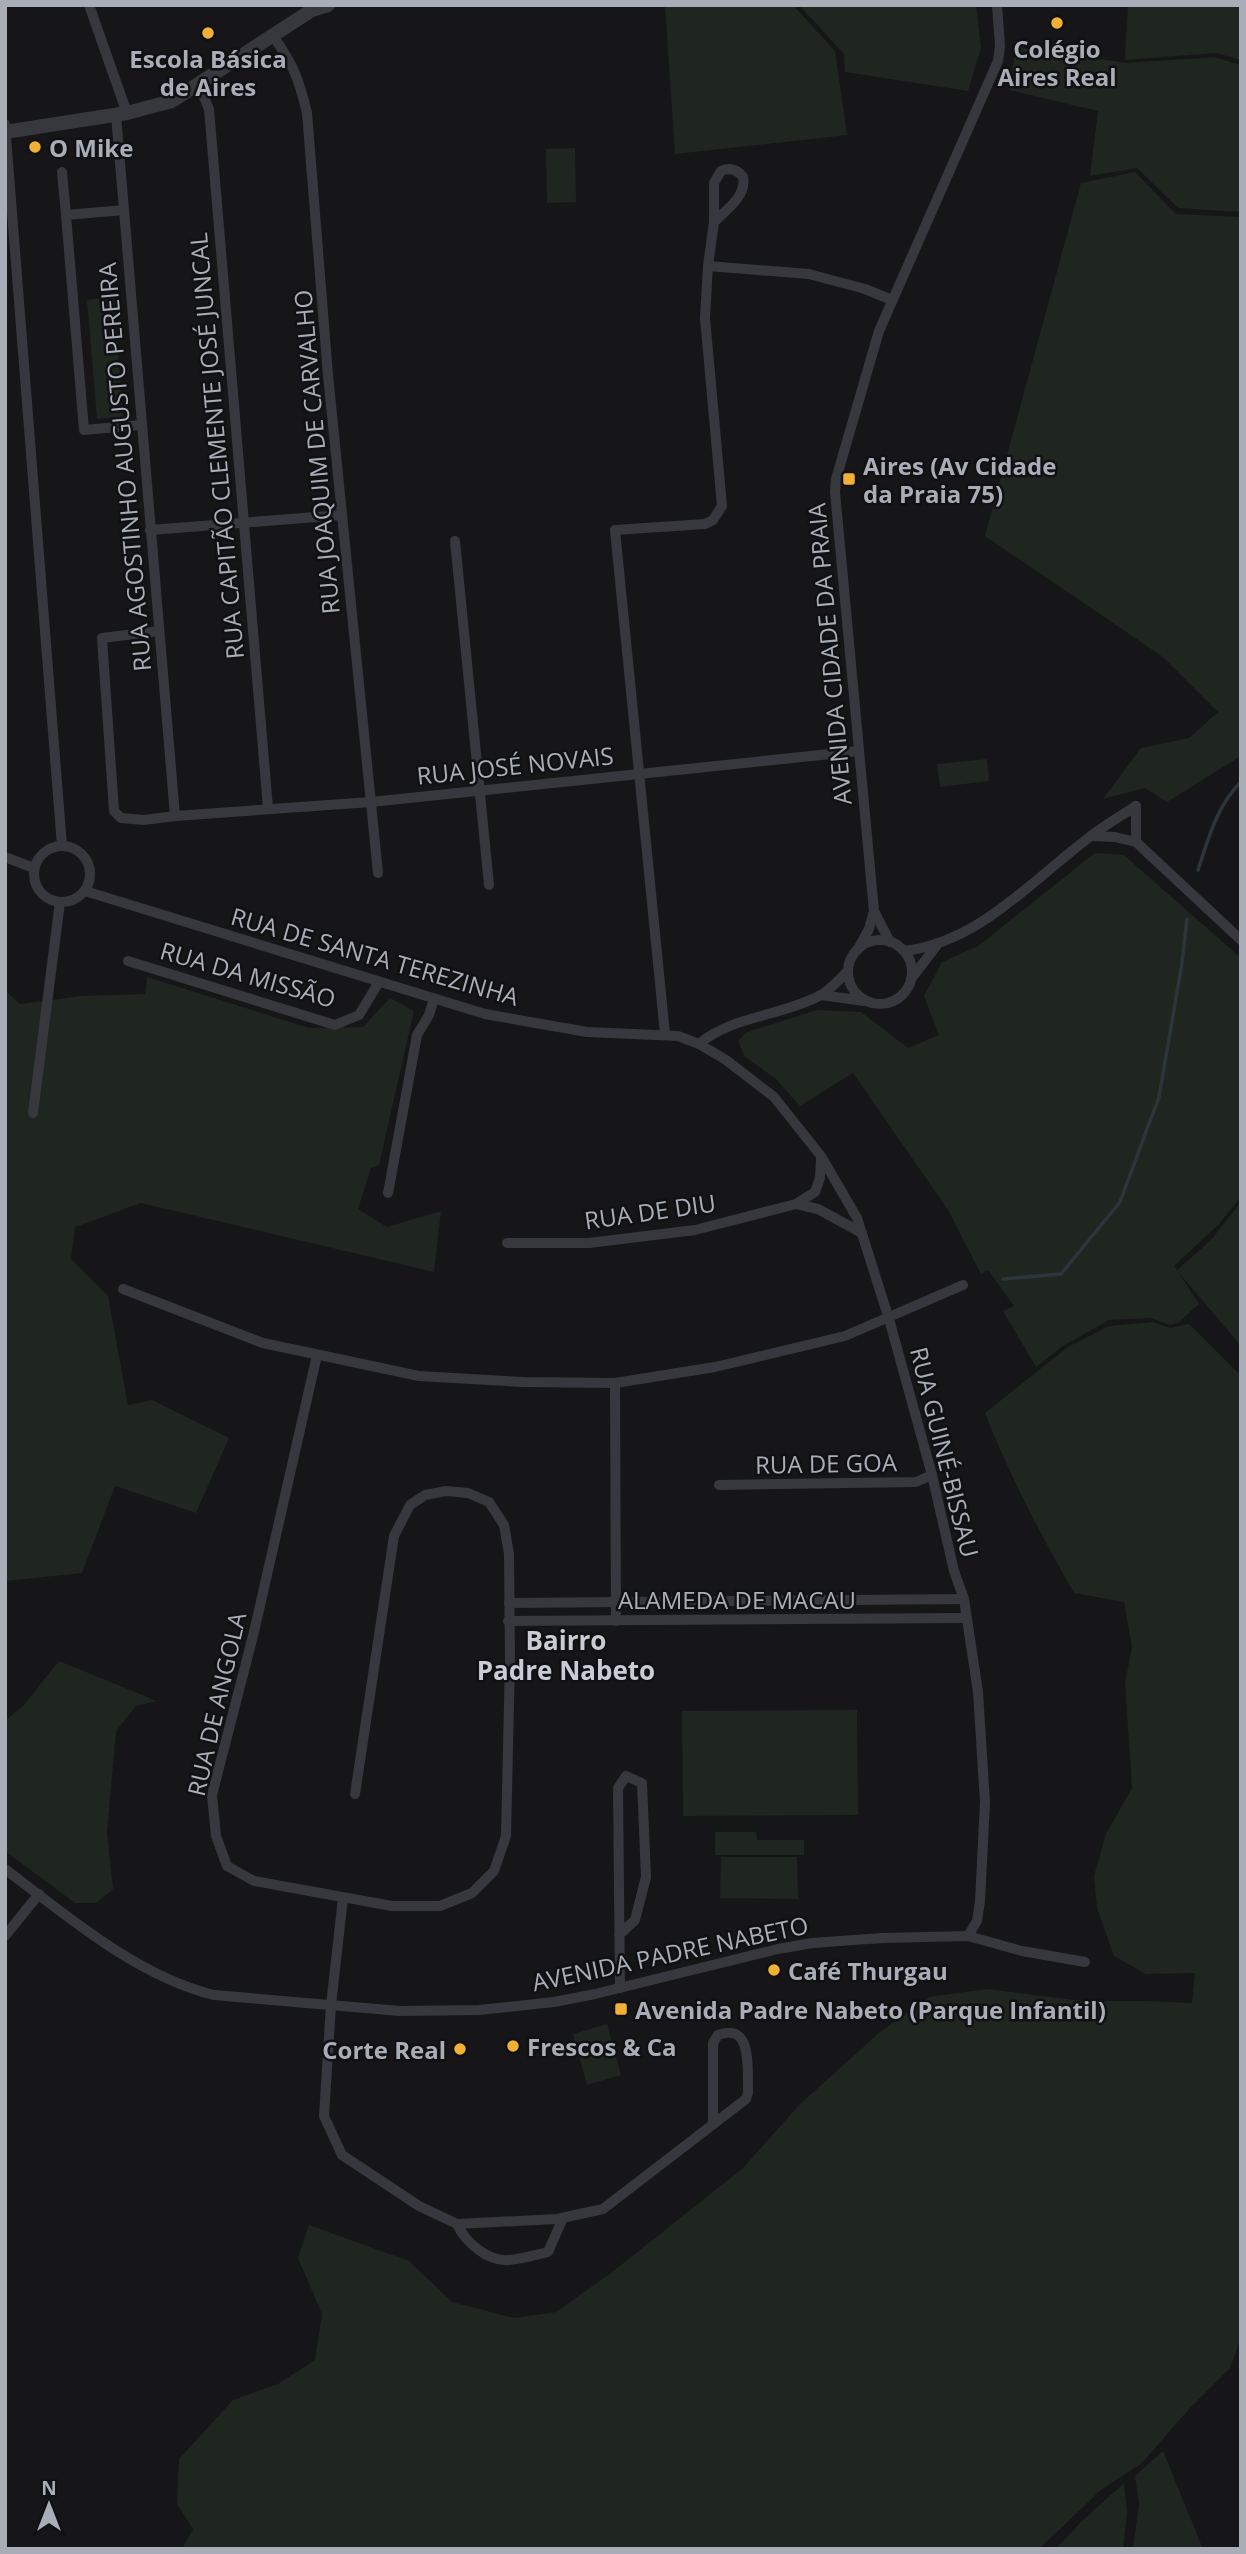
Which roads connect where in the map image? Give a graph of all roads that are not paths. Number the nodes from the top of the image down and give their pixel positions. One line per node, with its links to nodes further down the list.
1 (89, 5): 6 (street, RUA AGOSTINHO AUGUSTO PEREIRA)
2 (328, 5): 4 (street)
3 (997, 5): 14 (street, AVENIDA CIDADE DA PRAIA)
4 (272, 36): 5 (street); 16 (street, RUA JOAQUIM DE CARVALHO)
5 (198, 83): 6 (street); 17 (street, RUA CAPITÃO CLEMENTE JOSÉ JUNCAL)
6 (121, 114): 8 (street); 10 (street, RUA AGOSTINHO AUGUSTO PEREIRA)
7 (5, 124): 8 (street)
8 (6, 132): 29 (street)
9 (62, 172): 11 (street)
10 (124, 210): 11 (street); 15 (street, RUA AGOSTINHO AUGUSTO PEREIRA)
11 (66, 215): 15 (street)
12 (714, 222): 12 (street); 13 (street)
13 (708, 266): 14 (street); 22 (street)
14 (892, 300): 21 (street, AVENIDA CIDADE DA PRAIA)
15 (141, 425): 18 (street, RUA AGOSTINHO AUGUSTO PEREIRA)
16 (342, 515): 17 (street); 24 (street, RUA JOAQUIM DE CARVALHO)
17 (244, 523): 18 (street); 25 (street, RUA CAPITÃO CLEMENTE JOSÉ JUNCAL)
18 (150, 530): 20 (street, RUA AGOSTINHO AUGUSTO PEREIRA)
19 (455, 541): 23 (street)
20 (159, 631): 26 (street, RUA AGOSTINHO AUGUSTO PEREIRA); 26 (street, RUA JOSÉ NOVAIS)
21 (859, 751): 22 (street, RUA JOSÉ NOVAIS); 36 (street, AVENIDA CIDADE DA PRAIA)
22 (640, 773): 23 (street, RUA JOSÉ NOVAIS); 49 (street)
23 (480, 791): 24 (street, RUA JOSÉ NOVAIS); 33 (street)
24 (371, 802): 25 (street, RUA JOSÉ NOVAIS); 32 (street, RUA JOAQUIM DE CARVALHO)
25 (268, 808): 26 (street, RUA JOSÉ NOVAIS)
26 (175, 816)
27 (1091, 836): 28 (street); 28 (street); 39 (street)
28 (1136, 842): 37 (street)
29 (62, 846): 31 (street); 34 (street)
30 (5, 857): 31 (street)
31 (34, 868): 35 (street)
32 (378, 873)
33 (489, 884)
34 (85, 891): 35 (street); 45 (street, RUA DE SANTA TEREZINHA)
35 (60, 902): 51 (street)
36 (874, 911): 38 (street, AVENIDA CIDADE DA PRAIA); 40 (street, AVENIDA CIDADE DA PRAIA)
37 (1241, 940)
38 (890, 942): 40 (street); 41 (street)
39 (937, 945): 41 (street); 44 (street)
40 (858, 949): 43 (street)
41 (904, 951): 44 (street)
42 (128, 961): 45 (street, RUA DA MISSÃO)
43 (848, 971): 46 (street); 48 (street)
44 (911, 979): 48 (street)
45 (379, 982): 47 (street, RUA DE SANTA TEREZINHA)
46 (821, 995): 48 (street); 50 (street)
47 (434, 999): 49 (street, RUA DE SANTA TEREZINHA); 53 (street)
48 (866, 1002)
49 (665, 1034): 50 (street, RUA DE SANTA TEREZINHA)
50 (699, 1044): 52 (street, RUA GUINÉ-BISSAU)
51 (33, 1113)
52 (821, 1156): 54 (street); 55 (street, RUA GUINÉ-BISSAU)
53 (388, 1193)
54 (796, 1204): 55 (street); 56 (street, RUA DE DIU)
55 (862, 1233): 59 (street, RUA GUINÉ-BISSAU)
56 (507, 1243)
57 (963, 1285): 59 (street)
58 (123, 1289): 60 (street)
59 (889, 1319): 61 (street); 62 (street, RUA GUINÉ-BISSAU)
60 (317, 1354): 61 (street); 73 (street, RUA DE ANGOLA)
61 (615, 1383): 65 (street)
62 (932, 1475): 63 (street, RUA DE GOA); 64 (street, RUA GUINÉ-BISSAU)
63 (719, 1485)
64 (964, 1599): 65 (street, ALAMEDA DE MACAU); 67 (street, RUA GUINÉ-BISSAU)
65 (617, 1601): 66 (street, ALAMEDA DE MACAU); 69 (street)
66 (509, 1603): 68 (street, RUA DE ANGOLA); 70 (street, RUA DE ANGOLA)
67 (966, 1618): 69 (street, ALAMEDA DE MACAU); 76 (street, RUA GUINÉ-BISSAU)
68 (508, 1621): 69 (street, ALAMEDA DE MACAU); 73 (street, RUA DE ANGOLA)
69 (616, 1621)
70 (355, 1794)
71 (5, 1869): 72 (street, AVENIDA PADRE NABETO)
72 (39, 1895): 75 (street); 79 (street, AVENIDA PADRE NABETO)
73 (342, 1898): 79 (street)
74 (619, 1935): 74 (street); 78 (street)
75 (5, 1936)
76 (968, 1936): 77 (street, AVENIDA PADRE NABETO); 78 (street, AVENIDA PADRE NABETO)
77 (1085, 1962)
78 (620, 1988): 79 (street, AVENIDA PADRE NABETO)
79 (331, 2005): 82 (street)
80 (713, 2123): 80 (street); 81 (street)
81 (563, 2218): 82 (street); 82 (street)
82 (457, 2224)

